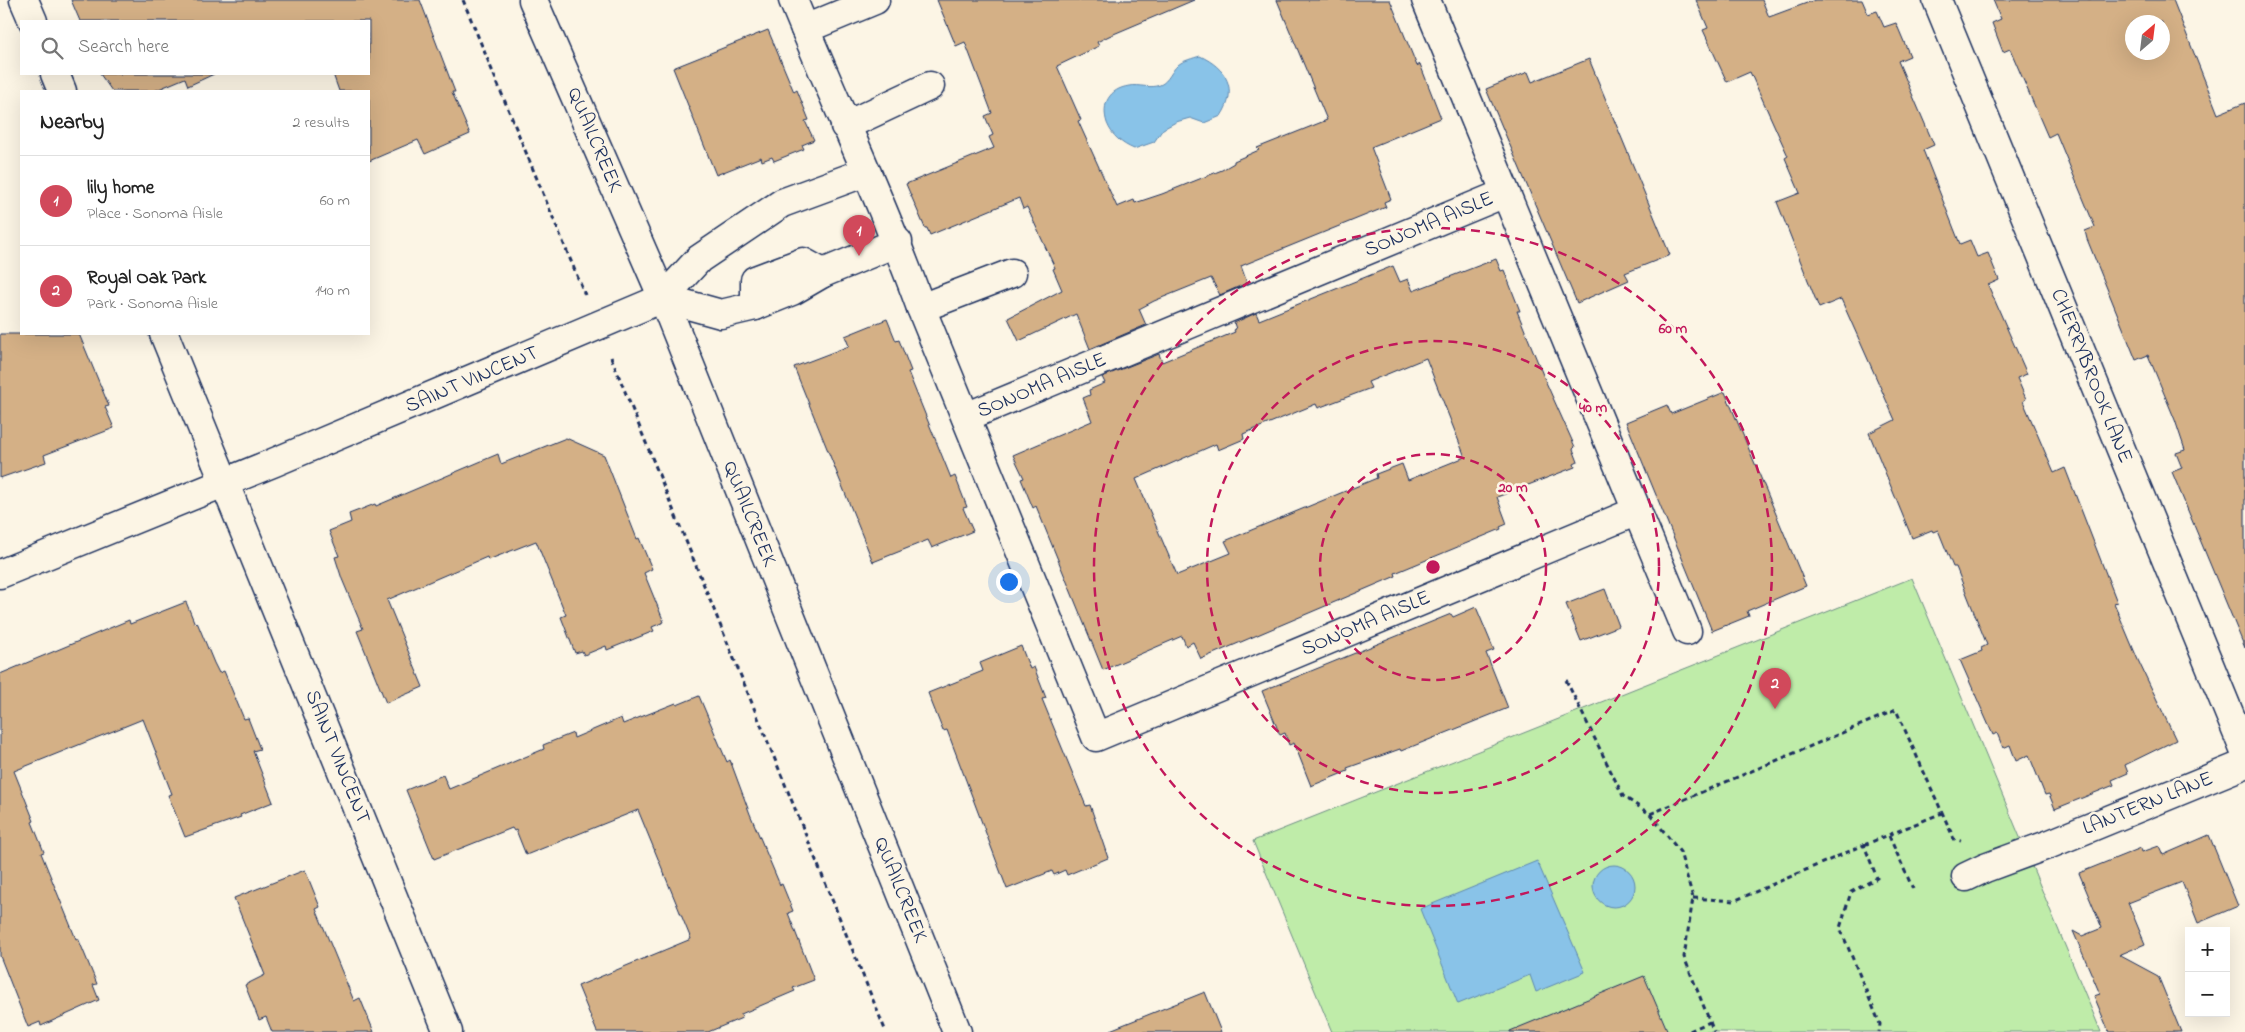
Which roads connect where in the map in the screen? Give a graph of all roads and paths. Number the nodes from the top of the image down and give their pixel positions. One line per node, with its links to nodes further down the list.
1 (24, 0): 8 (street)
2 (464, 0): 20 (path)
3 (534, 0): 18 (street, QUAILCREEK)
4 (793, 0): 9 (street, SONOMA AISLE)
5 (875, 0): 9 (street)
6 (1426, 0): 15 (street, SONOMA AISLE)
7 (1937, 0): 28 (street, CHERRYBROOK LANE)
8 (33, 20)
9 (805, 29): 13 (street, SONOMA AISLE)
10 (55, 75): 12 (street)
11 (930, 86): 13 (street)
12 (62, 90)
13 (845, 126): 14 (street, SONOMA AISLE)
14 (866, 172): 16 (street, SONOMA AISLE); 18 (street)
15 (1505, 193): 22 (street, SONOMA AISLE); 24 (street, SONOMA AISLE)
16 (898, 242): 18 (street); 19 (street, SONOMA AISLE)
17 (1012, 273): 19 (street)
18 (663, 298): 20 (street, SAINT VINCENT); 40 (street, QUAILCREEK)
19 (921, 308): 22 (street, SONOMA AISLE)
20 (598, 327): 23 (street, SAINT VINCENT); 39 (path)
21 (164, 335): 23 (street, SAINT VINCENT)
22 (966, 417): 24 (street, SONOMA AISLE)
23 (225, 482): 25 (street, SAINT VINCENT); 38 (street, SAINT VINCENT)
24 (1637, 511): 26 (street)
25 (0, 574)
26 (1687, 632)
27 (1566, 680): 31 (path)
28 (2245, 752)
29 (2245, 764): 34 (street, LANTERN LANE)
30 (1943, 813): 31 (path); 32 (path); 34 (path)
31 (1650, 814): 36 (path)
32 (1889, 836): 33 (path); 35 (path)
33 (1864, 845): 36 (path); 43 (path)
34 (1976, 872)
35 (1913, 889)
36 (1693, 898): 37 (path)
37 (1710, 1022): 41 (path); 42 (path)
38 (448, 1032)
39 (886, 1032)
40 (957, 1032)
41 (1688, 1032)
42 (1714, 1032)
43 (1879, 1032)

